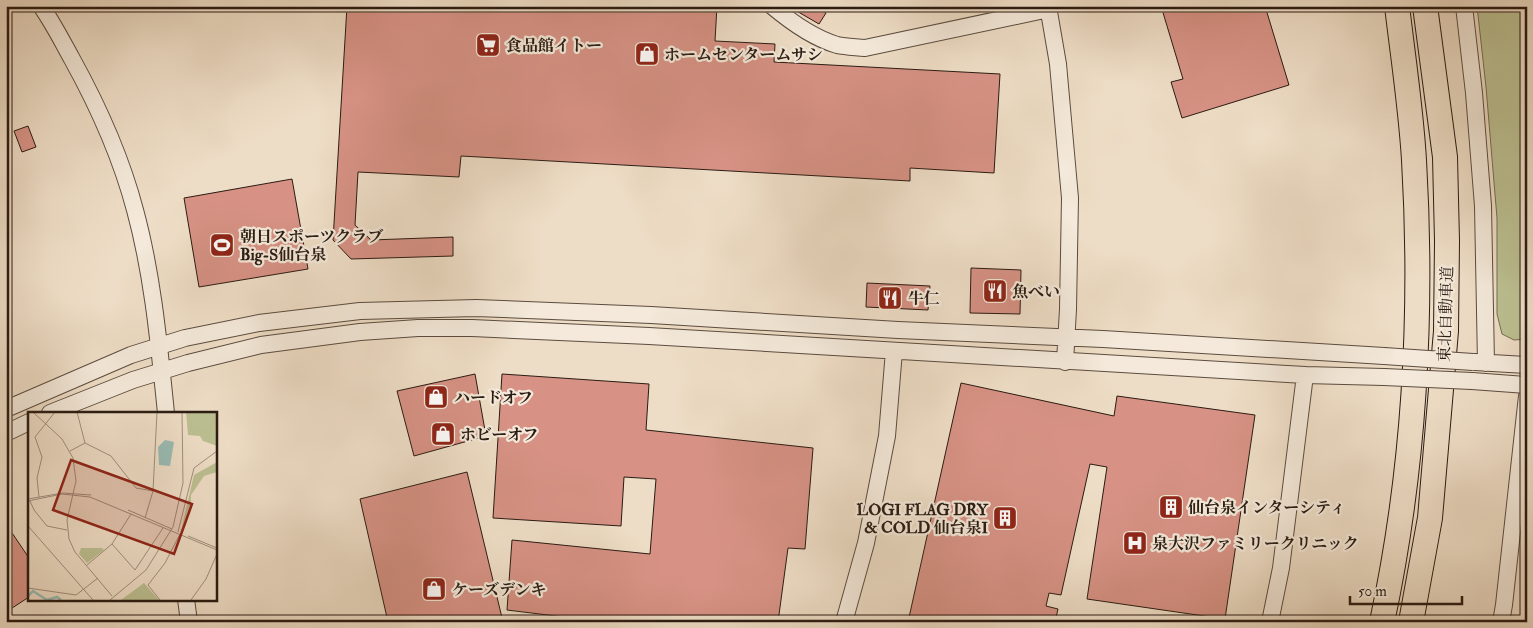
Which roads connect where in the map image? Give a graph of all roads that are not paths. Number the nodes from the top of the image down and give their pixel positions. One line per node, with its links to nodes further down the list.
1 (41, 6): 8 (street)
2 (772, 6): 6 (street)
3 (1397, 6): 26 (highway, 東北自動車道)
4 (1425, 6): 27 (highway, 東北自動車道)
5 (1464, 6): 11 (street)
6 (1049, 8): 7 (street)
7 (1066, 337): 8 (street); 10 (street); 11 (street, bridge)
8 (160, 346): 13 (street); 17 (street)
9 (894, 351): 10 (street); 13 (street); 24 (street)
10 (1065, 362): 14 (street)
11 (1480, 363): 12 (street)
12 (1527, 365)
13 (162, 371): 18 (street); 19 (street)
14 (1305, 375): 15 (street, bridge); 25 (street)
15 (1527, 384)
16 (1527, 396): 28 (street)
17 (6, 409)
18 (53, 412)
19 (166, 412)
20 (28, 422): 21 (street)
21 (6, 433)
22 (186, 600): 23 (street)
23 (189, 622)
24 (844, 622)
25 (1270, 622)
26 (1382, 622)
27 (1411, 622)
28 (1500, 622)

